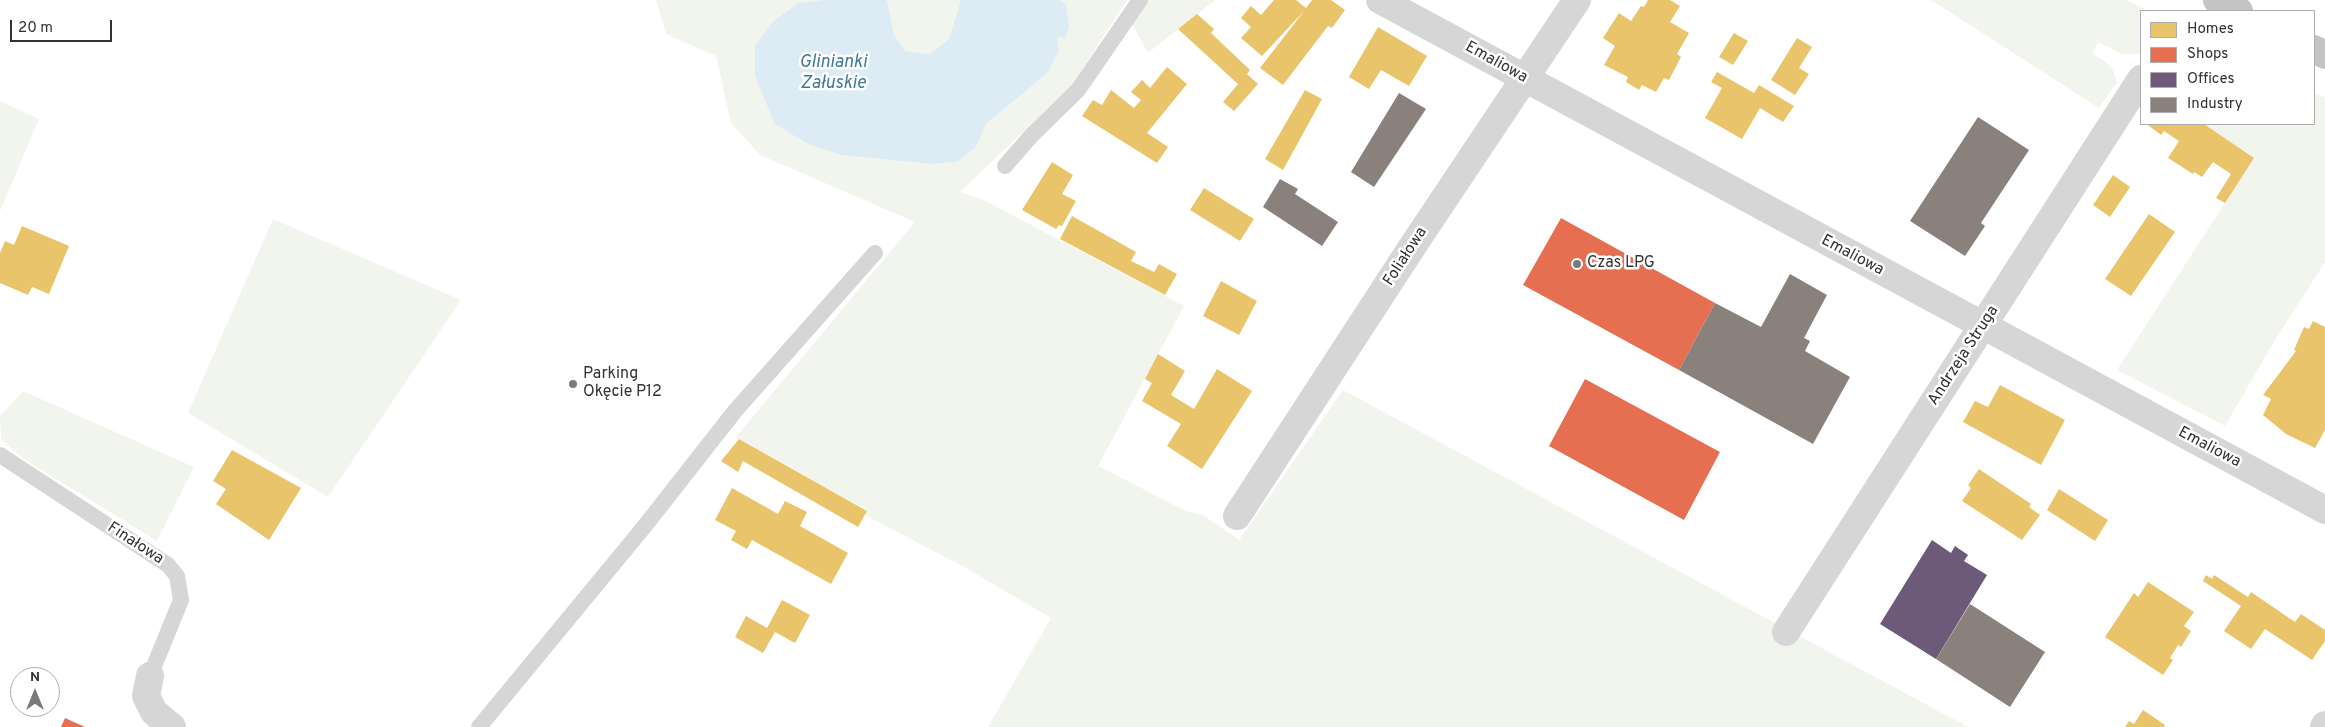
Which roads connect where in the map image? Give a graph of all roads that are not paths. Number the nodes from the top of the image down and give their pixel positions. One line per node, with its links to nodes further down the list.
1 (1140, 0): 8 (lane)
2 (1380, 0): 6 (street, Emaliowa)
3 (1577, 0): 6 (street, Foliałowa)
4 (2217, 0): 5 (highway)
5 (2237, 10)
6 (1524, 79): 10 (street, Emaliowa); 13 (street, Foliałowa)
7 (2140, 81): 10 (street, Andrzeja Struga)
8 (1006, 166)
9 (875, 253): 17 (lane)
10 (1983, 327): 12 (street, Emaliowa); 14 (street, Andrzeja Struga)
11 (0, 455): 15 (lane, Finałowa)
12 (2325, 510)
13 (1238, 516)
14 (1786, 632)
15 (150, 676): 16 (street, Finałowa)
16 (172, 727)
17 (479, 727)

